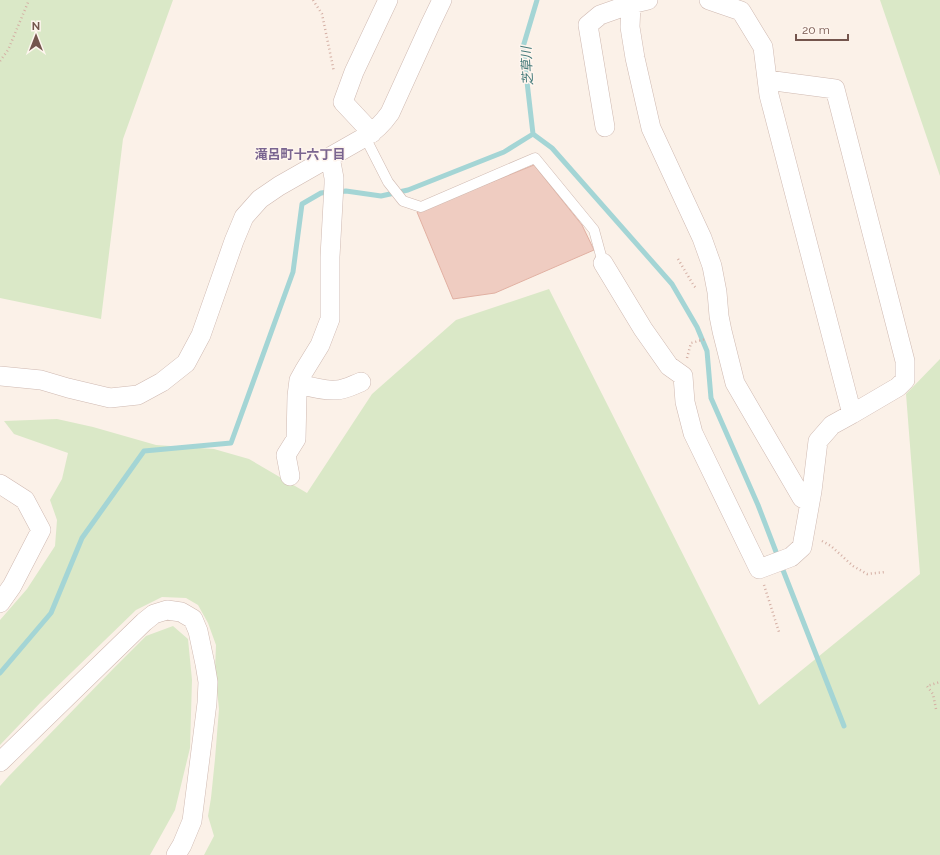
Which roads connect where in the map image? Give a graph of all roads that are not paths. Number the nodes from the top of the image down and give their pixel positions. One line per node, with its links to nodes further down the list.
1 (388, 0): 7 (street)
2 (442, 0): 7 (street)
3 (709, 0): 5 (street)
4 (636, 1): 6 (street); 16 (street)
5 (767, 80): 13 (street); 13 (street)
6 (605, 127)
7 (368, 135): 8 (street); 9 (lane)
8 (330, 157): 10 (street); 12 (street)
9 (603, 263): 16 (street)
10 (0, 376)
11 (360, 382): 12 (street)
12 (299, 384): 14 (street)
13 (852, 414): 16 (street)
14 (290, 476)
15 (0, 484): 17 (street)
16 (810, 502)
17 (0, 602)
18 (0, 762): 19 (street)
19 (176, 855)

